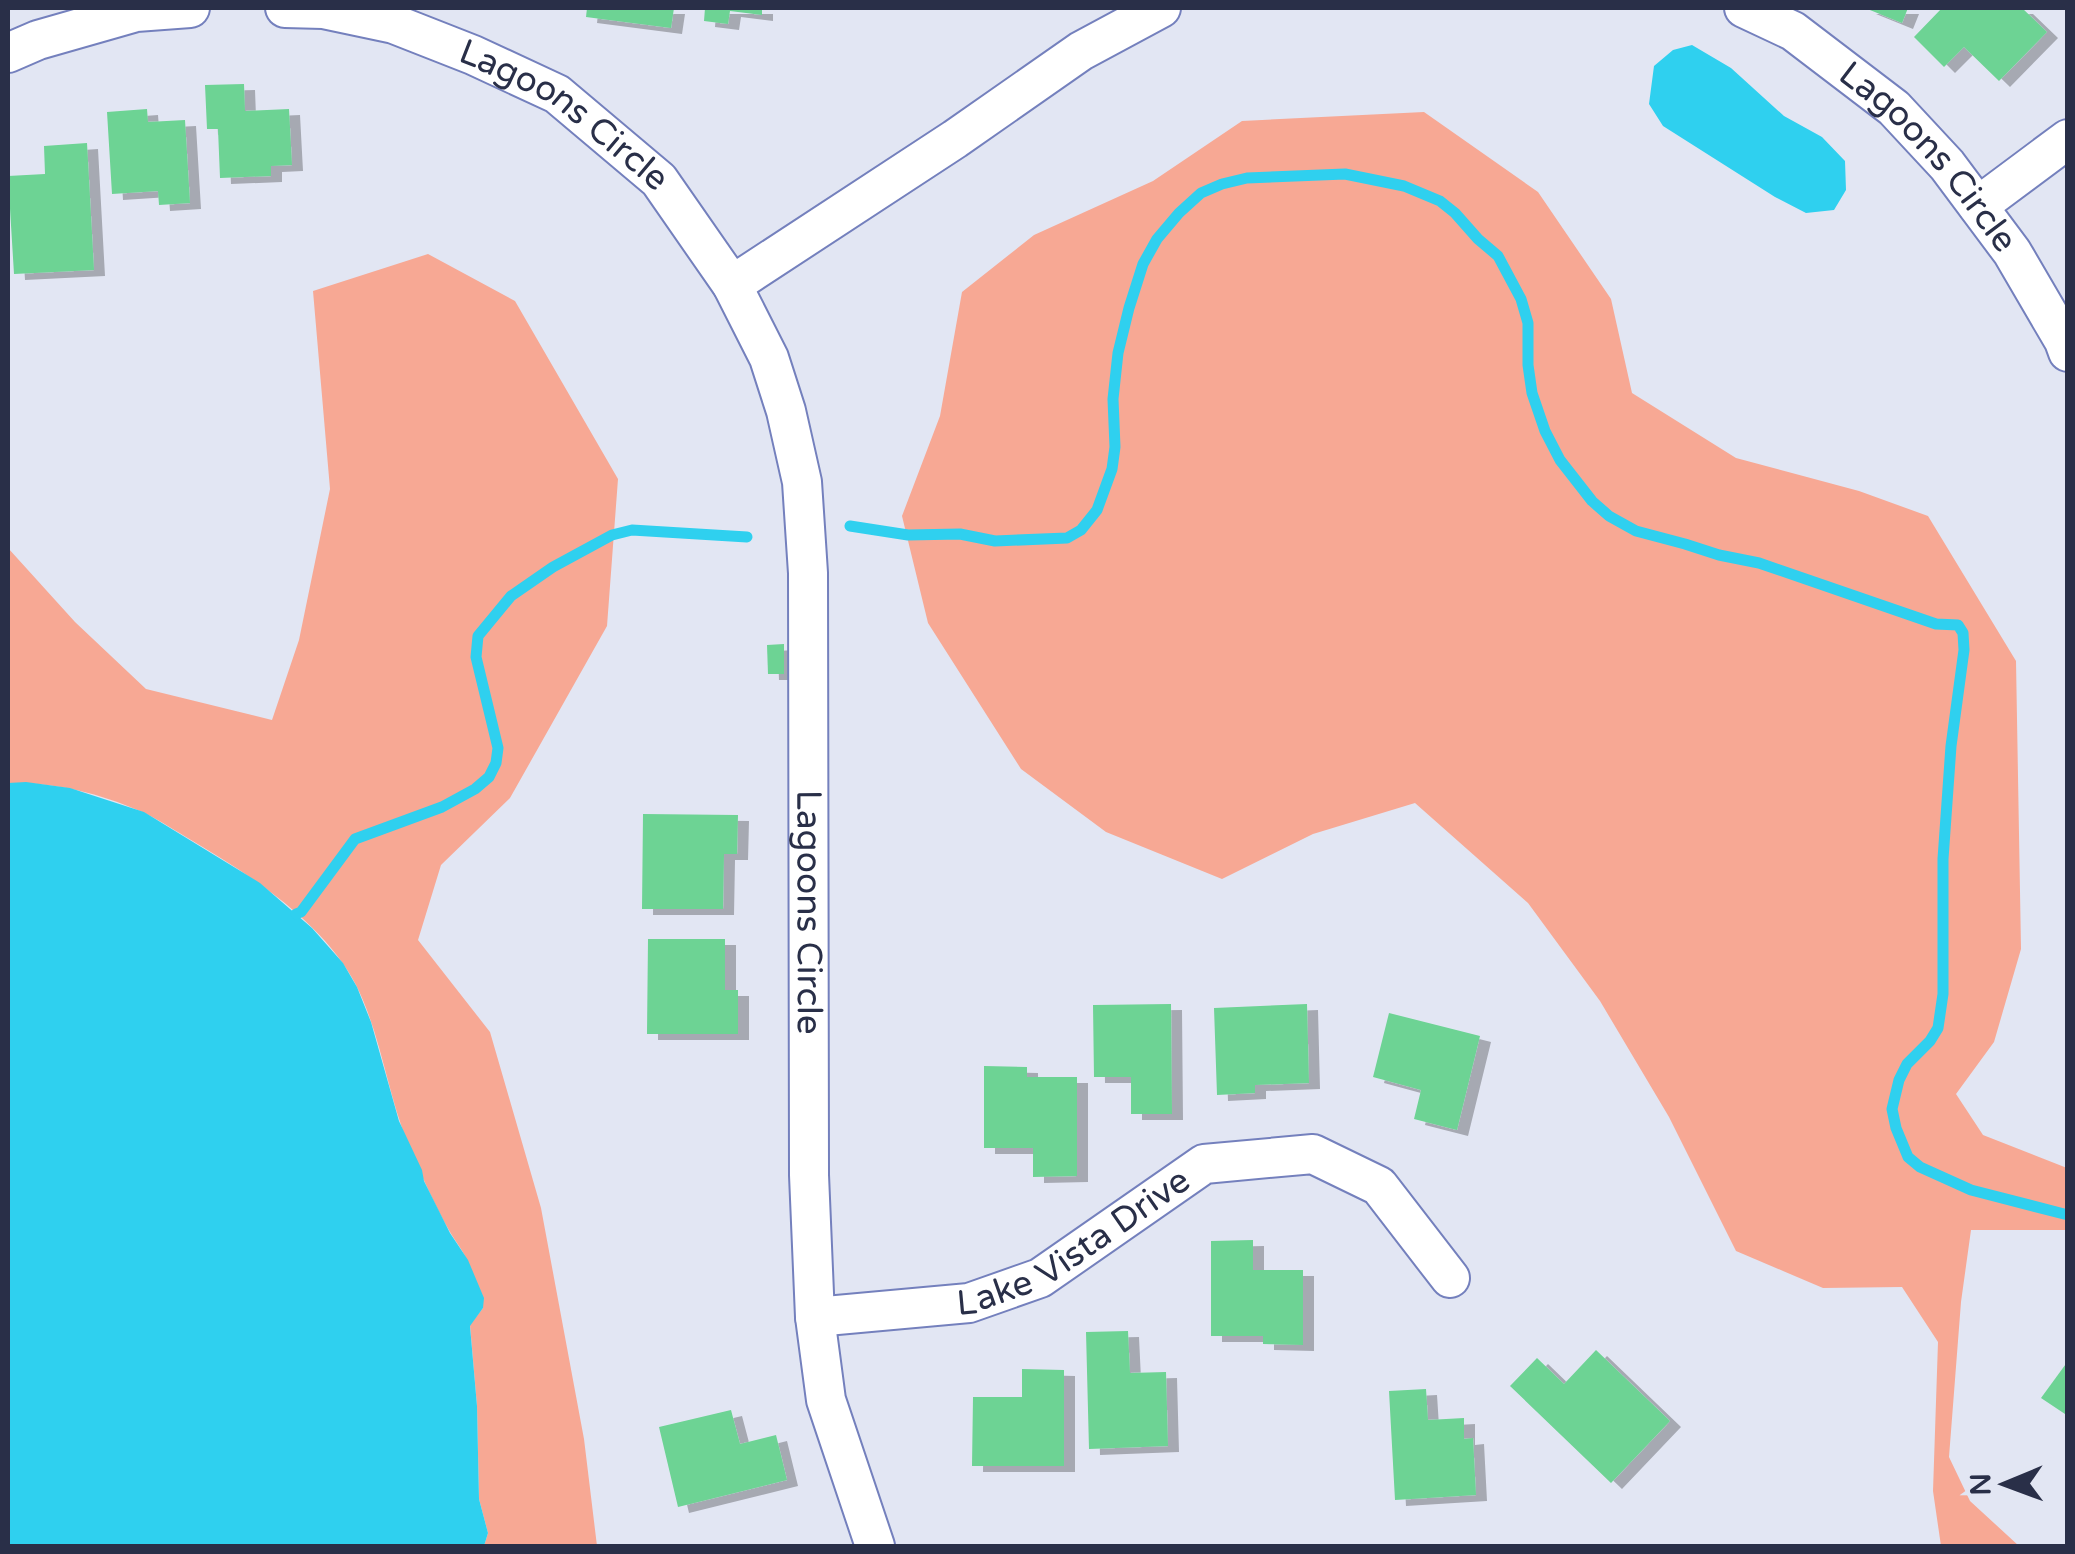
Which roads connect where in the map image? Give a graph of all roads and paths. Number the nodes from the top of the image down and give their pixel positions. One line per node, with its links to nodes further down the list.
1 (190, 8): 6 (street)
2 (286, 8): 3 (street, Lagoons Circle)
3 (323, 8): 9 (street, Lagoons Circle)
4 (1160, 8): 9 (street)
5 (1744, 8): 8 (street, Lagoons Circle)
6 (8, 53)
7 (2068, 138): 8 (street)
8 (1978, 206): 10 (street, Lagoons Circle)
9 (732, 285): 12 (street, Lagoons Circle)
10 (2068, 352)
11 (1450, 1278): 12 (street, Lake Vista Drive)
12 (815, 1317): 13 (street, Lagoons Circle)
13 (875, 1546)

